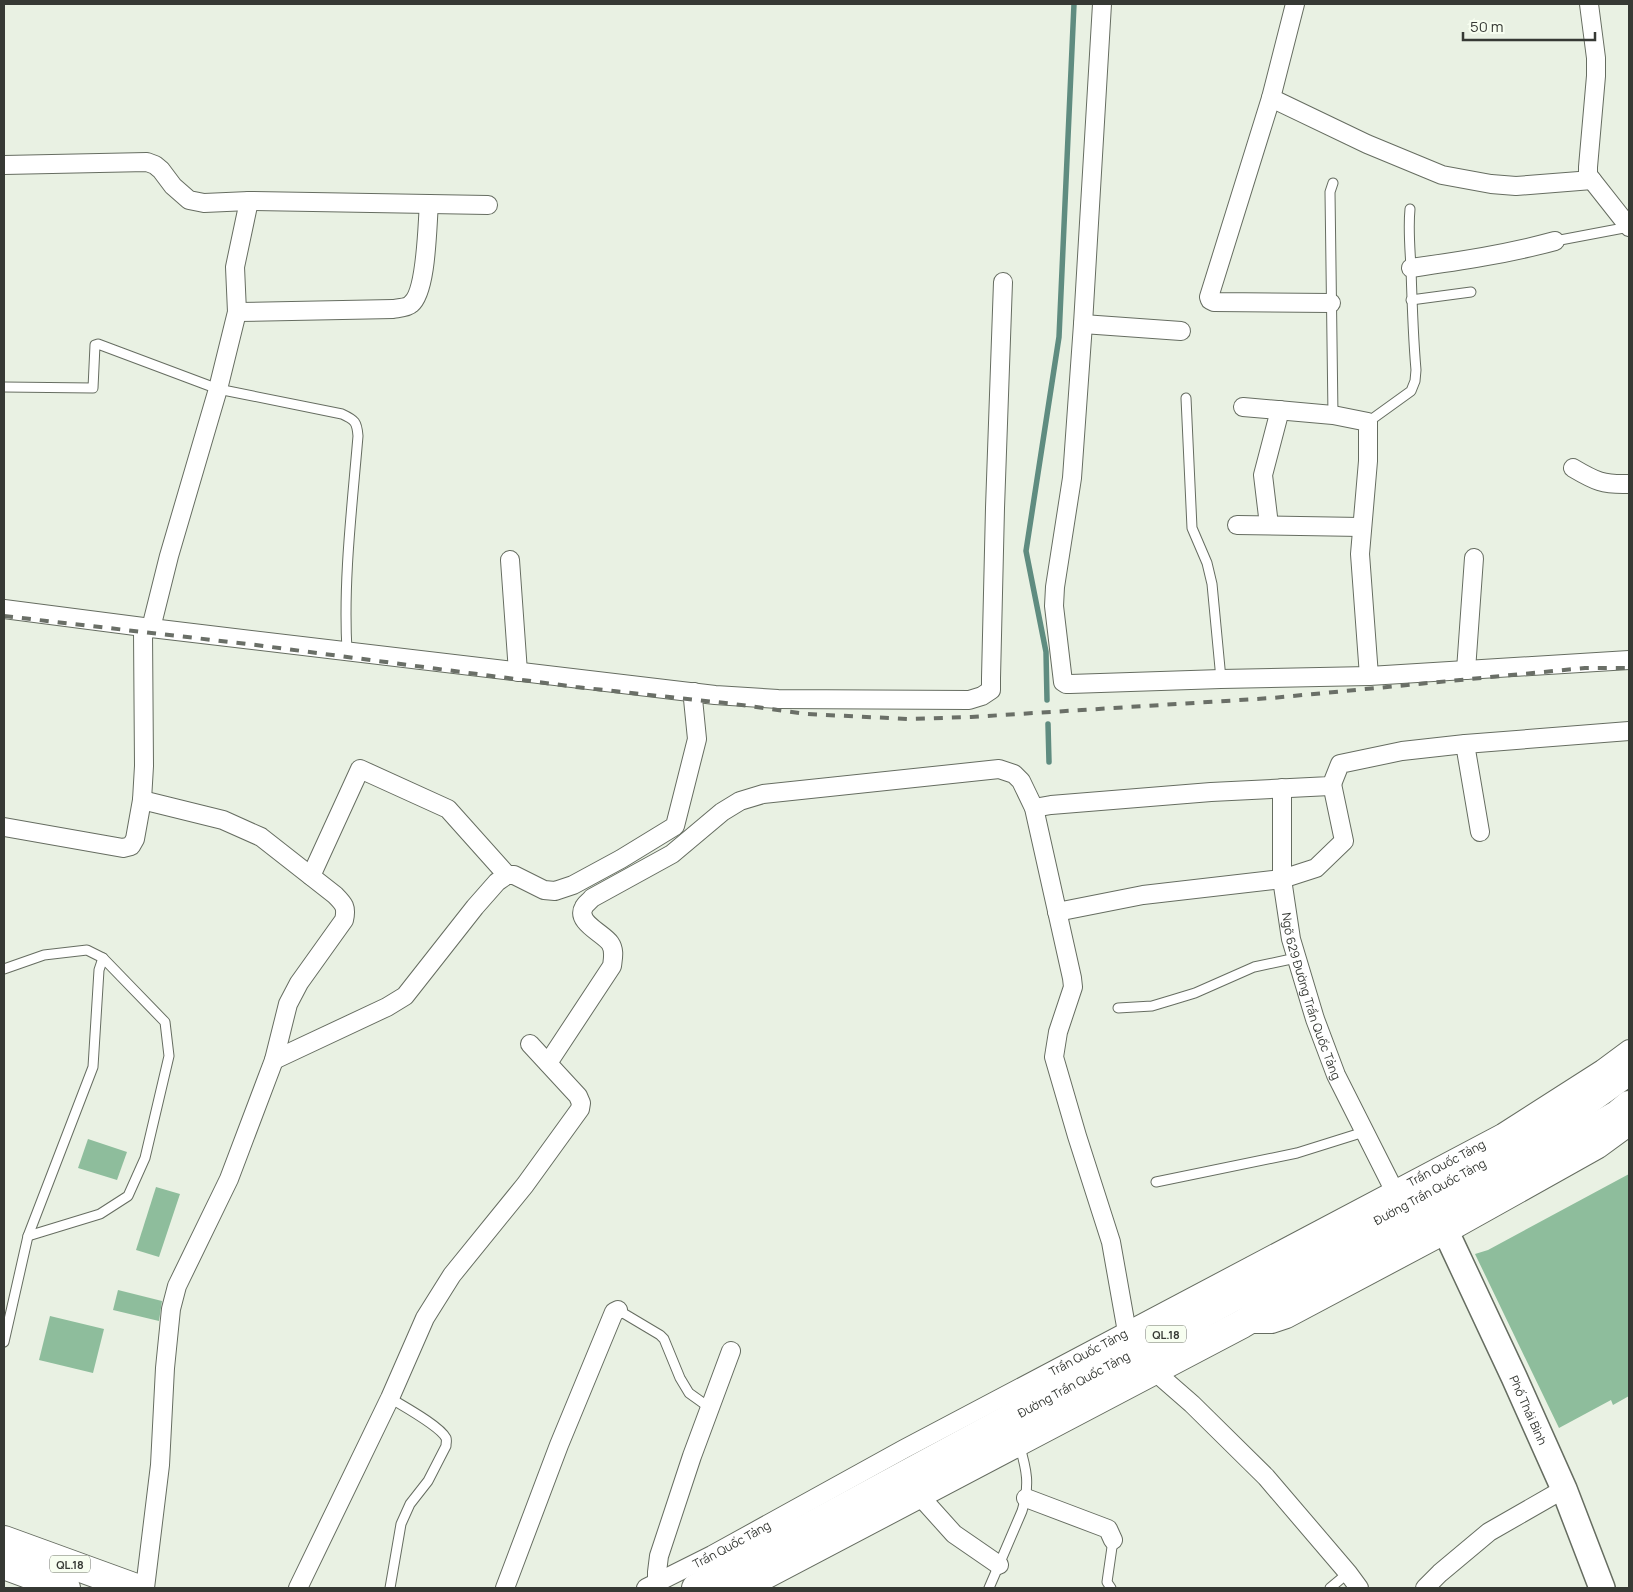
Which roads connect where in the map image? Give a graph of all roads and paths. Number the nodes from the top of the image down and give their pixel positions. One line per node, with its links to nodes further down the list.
1 (1102, 4): 20 (street)
2 (1295, 4): 4 (street)
3 (1589, 4): 6 (street)
4 (1271, 98): 6 (street); 18 (street)
5 (4, 165): 8 (street)
6 (1592, 180): 12 (street)
7 (1333, 183): 18 (lane)
8 (249, 201): 9 (street); 19 (street)
9 (429, 204): 10 (street); 19 (street)
10 (488, 205)
11 (1410, 210): 14 (lane)
12 (1629, 227): 13 (lane)
13 (1555, 241): 14 (street)
14 (1411, 268): 17 (lane)
15 (1003, 282): 44 (street)
16 (1471, 292): 17 (lane)
17 (1411, 300): 28 (lane)
18 (1331, 302): 27 (lane)
19 (237, 312): 23 (street)
20 (1083, 324): 21 (street); 43 (street)
21 (1181, 331)
22 (4, 386): 23 (lane)
23 (218, 389): 37 (street); 38 (lane)
24 (1186, 398): 43 (lane)
25 (1242, 407): 26 (street)
26 (1280, 410): 27 (street); 32 (street)
27 (1333, 414): 28 (street)
28 (1368, 422): 33 (street)
29 (1573, 468): 30 (street)
30 (1629, 484)
31 (1236, 525): 32 (street)
32 (1269, 525): 33 (street)
33 (1361, 527): 42 (street)
34 (1474, 558): 40 (street)
35 (510, 560): 41 (street)
36 (4, 609): 37 (street)
37 (151, 628): 38 (street); 49 (street)
38 (347, 651): 41 (street)
39 (1629, 660): 40 (street)
40 (1466, 670): 42 (street)
41 (518, 672): 44 (street)
42 (1369, 676): 43 (street)
43 (1221, 679)
44 (694, 692): 53 (street)
45 (1629, 730): 46 (street)
46 (1465, 744): 47 (street); 52 (street)
47 (1332, 784): 48 (street); 55 (street)
48 (1282, 788): 50 (street); 55 (street, Ngõ 629 Đường Trần Quốc Tảng)
49 (142, 800): 51 (street); 54 (street)
50 (1041, 807): 56 (street); 64 (street)
51 (4, 827)
52 (1480, 832)
53 (507, 875): 54 (street); 63 (street)
54 (311, 876): 63 (street)
55 (1282, 879): 56 (street); 58 (street, Ngõ 629 Đường Trần Quốc Tảng)
56 (1057, 912): 75 (street)
57 (104, 958): 59 (lane); 72 (lane); 72 (lane)
58 (1296, 958): 60 (lane); 68 (street, Ngõ 629 Đường Trần Quốc Tảng)
59 (4, 969)
60 (1118, 1008)
61 (530, 1044): 64 (street)
62 (1629, 1049): 70 (street, Trần Quốc Tảng)
63 (274, 1060): 93 (street)
64 (548, 1063): 79 (street)
65 (1629, 1071): 97 (highway, Đường Trần Quốc Tảng / QL.18)
66 (1629, 1105): 74 (highway, Đường Trần Quốc Tảng / QL.18)
67 (1629, 1126): 71 (street)
68 (1364, 1132): 69 (lane); 70 (street, Ngõ 629 Đường Trần Quốc Tảng)
69 (1156, 1182)
70 (1394, 1190): 75 (street, Trần Quốc Tảng)
71 (1447, 1234): 74 (street); 82 (street, Phố Thái Bình)
72 (28, 1236): 76 (lane)
73 (618, 1310): 80 (lane); 96 (street)
74 (1242, 1324): 78 (highway, Đường Trần Quốc Tảng / QL.18)
75 (1127, 1332): 90 (street, Trần Quốc Tảng)
76 (4, 1340)
77 (731, 1351): 80 (street)
78 (1153, 1370): 81 (highway, Đường Trần Quốc Tảng / QL.18); 89 (street)
79 (390, 1398): 94 (street); 95 (lane)
80 (710, 1408): 90 (street)
81 (1018, 1441): 83 (highway, Đường Trần Quốc Tảng / QL.18); 84 (lane)
82 (1564, 1489): 103 (street); 104 (street, Phố Thái Bình)
83 (918, 1494): 88 (street); 98 (highway, Đường Trần Quốc Tảng / QL.18)
84 (1026, 1498): 86 (street); 88 (lane)
85 (4, 1540): 92 (highway, QL.18)
86 (1113, 1540): 100 (lane)
87 (4, 1565): 91 (highway, QL.18)
88 (999, 1565): 99 (lane)
89 (1348, 1573): 101 (lane); 102 (street)
90 (653, 1586)
91 (66, 1588)
92 (136, 1588)
93 (145, 1588)
94 (298, 1588)
95 (390, 1588)
96 (505, 1588)
97 (696, 1588)
98 (740, 1588)
99 (989, 1588)
100 (1111, 1588)
101 (1330, 1588)
102 (1359, 1588)
103 (1425, 1588)
104 (1602, 1588)

